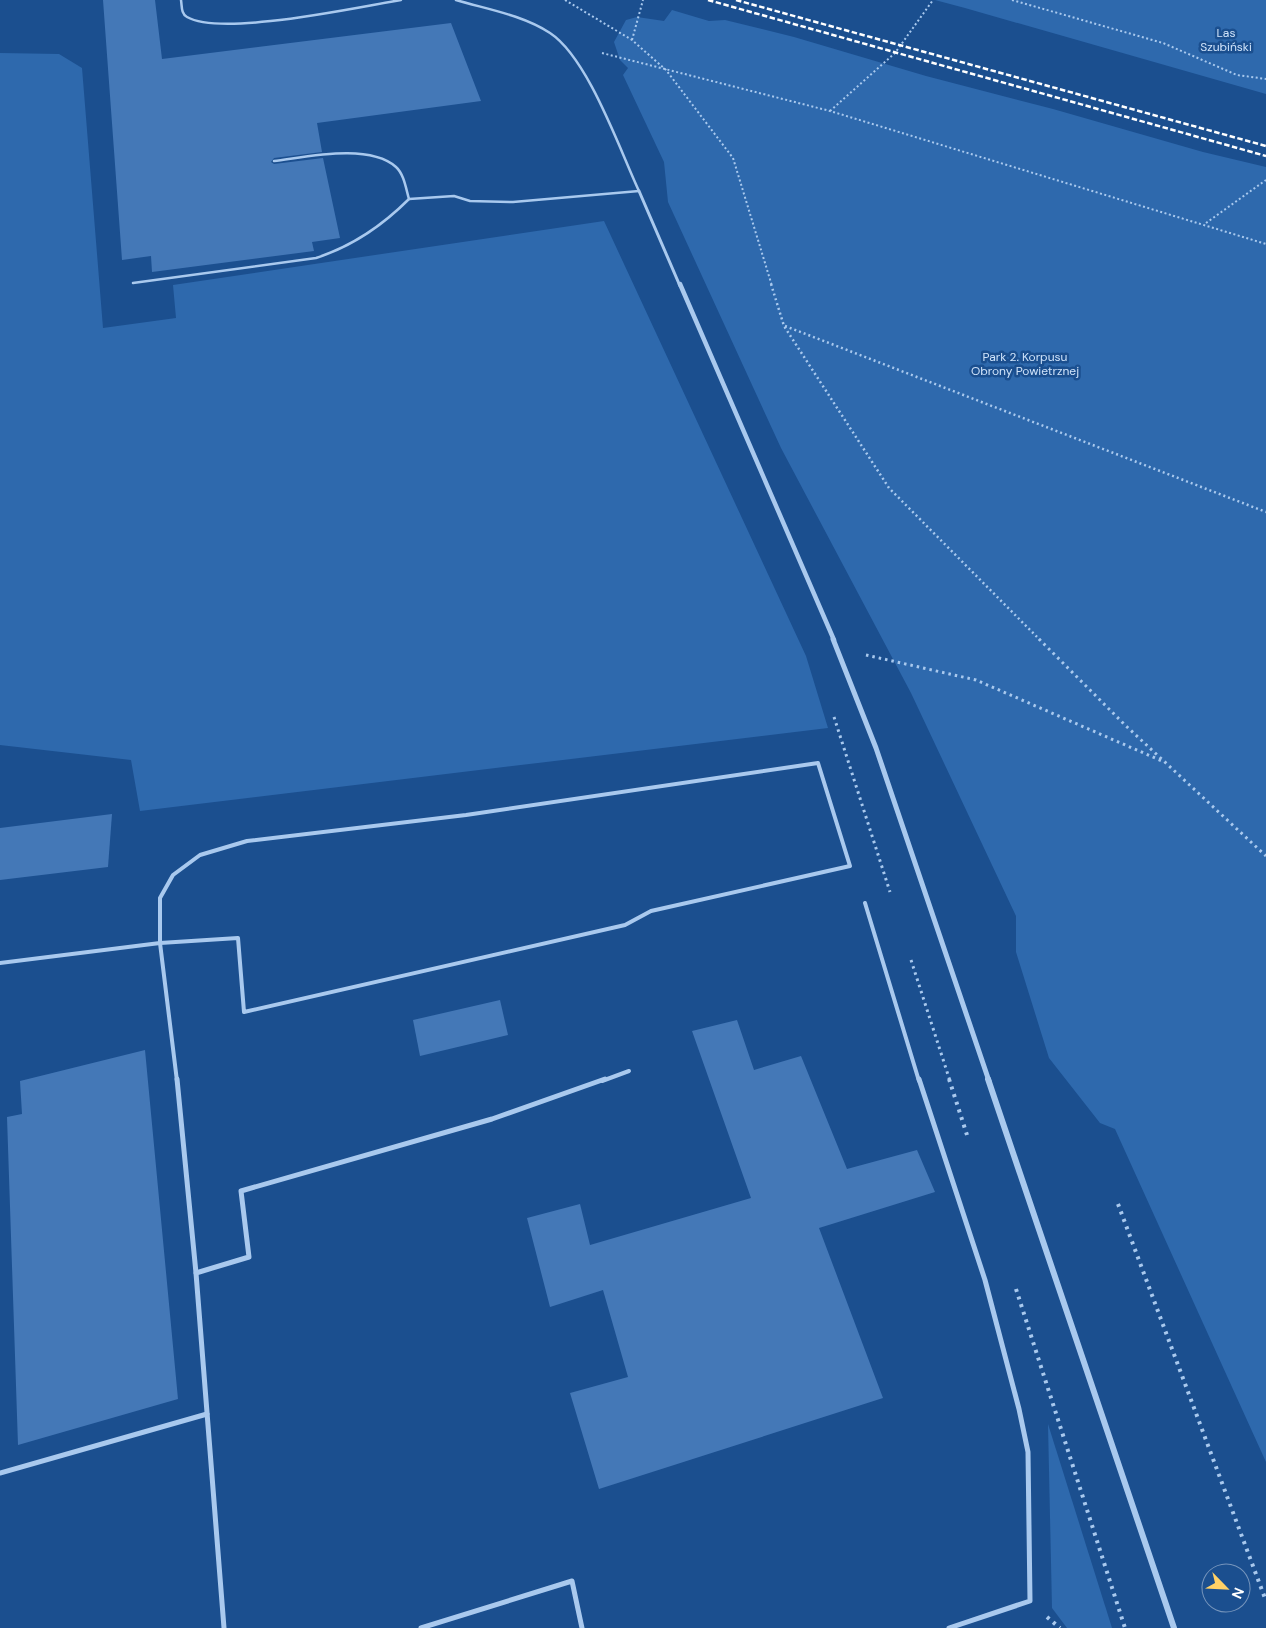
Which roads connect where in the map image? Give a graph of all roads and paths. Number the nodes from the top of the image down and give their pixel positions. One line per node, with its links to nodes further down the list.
1 (181, 0): 2 (lane)
2 (401, 0)
3 (456, 0): 15 (lane)
4 (565, 0): 8 (path)
5 (643, 0): 8 (path)
6 (933, 0): 12 (path)
7 (1012, 0): 11 (path)
8 (632, 40): 10 (path)
9 (598, 52): 10 (path)
10 (666, 70): 12 (path); 20 (path)
11 (1266, 80)
12 (830, 111): 17 (path)
13 (274, 161): 16 (lane)
14 (1266, 180): 17 (path)
15 (639, 191): 16 (lane); 22 (street)
16 (409, 199): 19 (lane)
17 (1205, 224): 18 (path)
18 (1266, 244)
19 (133, 284)
20 (784, 326): 21 (path); 23 (path)
21 (1266, 512)
22 (838, 649): 23 (path); 38 (street)
23 (1165, 763): 24 (path)
24 (1266, 856)
25 (865, 903): 37 (lane)
26 (160, 943): 26 (lane); 27 (lane); 30 (lane)
27 (0, 963)
28 (629, 1071): 30 (lane)
29 (1118, 1204): 33 (path)
30 (196, 1273): 31 (lane)
31 (207, 1414): 32 (lane); 34 (lane)
32 (0, 1473)
33 (1266, 1601)
34 (224, 1628)
35 (421, 1628): 36 (lane)
36 (582, 1628)
37 (949, 1628)
38 (1174, 1628)

